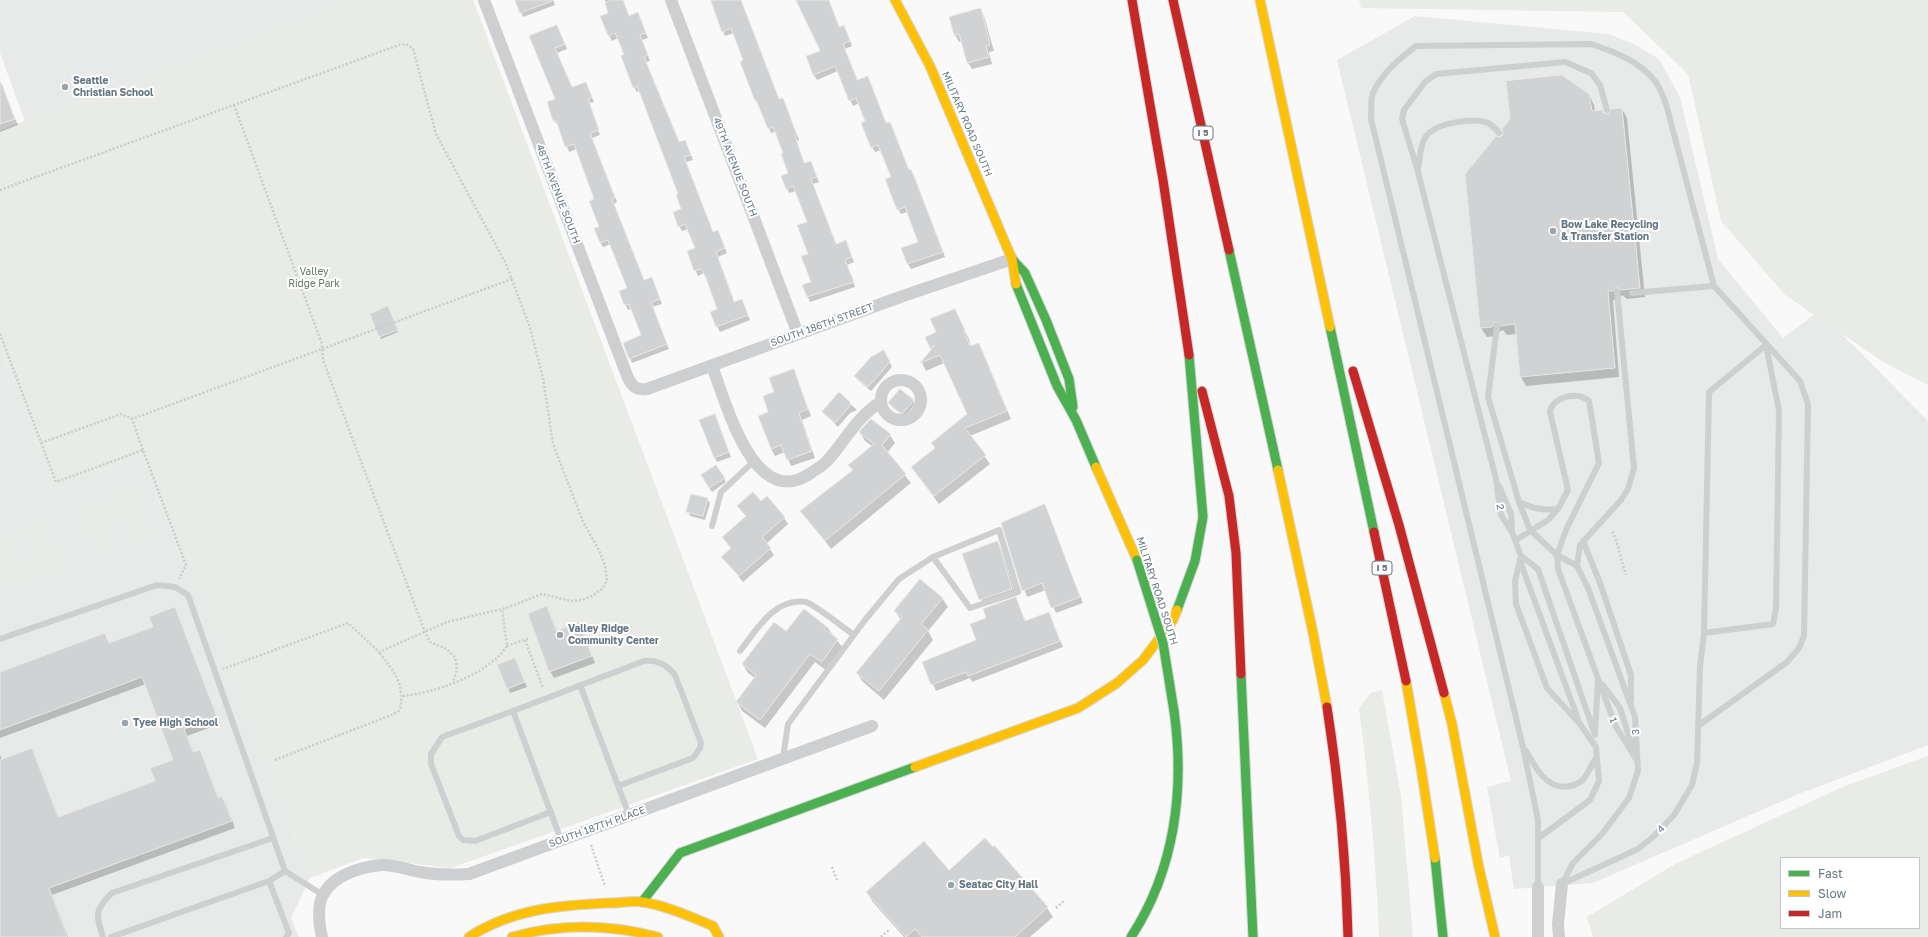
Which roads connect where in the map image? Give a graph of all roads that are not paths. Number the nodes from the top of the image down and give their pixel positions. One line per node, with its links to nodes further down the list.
1 (484, 0): 22 (street, 48TH AVENUE SOUTH)
2 (671, 0): 17 (street, 49TH AVENUE SOUTH)
3 (895, 0): 11 (main road, MILITARY ROAD SOUTH)
4 (1132, 0): 18 (main road)
5 (1173, 0): 77 (main road, I 5)
6 (1260, 0): 10 (main road, I 5)
7 (1607, 110): 9 (lane)
8 (1499, 133): 9 (lane)
9 (1418, 172): 26 (lane)
10 (1304, 202): 15 (main road); 78 (main road, I 5)
11 (1012, 259): 17 (street, SOUTH 186TH STREET); 24 (main road, MILITARY ROAD SOUTH); 24 (main road, MILITARY ROAD SOUTH)
12 (1714, 286): 14 (lane); 19 (lane); 50 (lane)
13 (1617, 290): 33 (lane)
14 (1632, 293)
15 (1339, 323)
16 (1497, 326): 27 (lane)
17 (798, 334): 21 (street, SOUTH 186TH STREET)
18 (1187, 338): 66 (main road); 76 (main road)
19 (1766, 344): 38 (lane, 4); 38 (lane); 48 (lane)
20 (1350, 360): 79 (main road)
21 (712, 366): 22 (street, SOUTH 186TH STREET); 25 (street)
22 (633, 387)
23 (880, 402): 25 (street)
24 (1076, 420): 75 (main road, MILITARY ROAD SOUTH, bridge)
25 (753, 462): 29 (lane)
26 (1496, 479): 31 (lane); 31 (lane, 2)
27 (1519, 502): 28 (lane); 30 (lane)
28 (1558, 509): 30 (lane); 34 (lane)
29 (712, 526)
30 (1530, 530): 32 (lane); 34 (lane)
31 (1512, 532): 32 (lane, 2)
32 (1516, 540): 36 (lane, 2)
33 (1583, 541): 37 (lane); 44 (lane)
34 (1557, 555): 37 (lane); 42 (lane, 1)
35 (933, 557): 35 (lane); 39 (lane)
36 (1521, 559): 46 (lane, 2); 46 (lane); 49 (lane)
37 (1577, 566): 44 (lane)
38 (1704, 633): 48 (lane, 4)
39 (854, 635): 41 (lane); 52 (lane)
40 (0, 639): 59 (lane)
41 (740, 651)
42 (1597, 677): 49 (lane); 54 (lane, 1); 54 (lane)
43 (580, 686): 45 (lane); 55 (lane); 55 (lane)
44 (1630, 704): 54 (lane, 3)
45 (513, 711): 56 (lane); 56 (lane)
46 (1580, 724): 51 (lane)
47 (872, 726): 52 (street, SOUTH 187TH PLACE)
48 (1698, 726): 63 (lane, 4)
49 (1595, 735): 51 (lane)
50 (1523, 747): 53 (lane); 58 (lane)
51 (1596, 747): 53 (lane)
52 (783, 758): 57 (street, SOUTH 187TH PLACE)
53 (1596, 758): 58 (lane)
54 (1637, 761): 63 (lane, 3)
55 (618, 786): 57 (lane)
56 (551, 812): 60 (lane)
57 (629, 815): 60 (street, SOUTH 187TH PLACE)
58 (1540, 837): 64 (lane)
59 (273, 838): 61 (lane); 67 (lane)
60 (561, 840): 65 (street, SOUTH 187TH PLACE)
61 (285, 871): 62 (lane); 65 (lane)
62 (269, 880): 68 (lane); 69 (lane)
63 (1562, 884): 81 (street)
64 (1538, 887): 80 (street)
65 (323, 895): 70 (street)
66 (642, 902): 71 (main road); 74 (main road)
67 (103, 937)
68 (111, 937)
69 (286, 937)
70 (322, 937)
71 (468, 937)
72 (512, 937): 73 (main road)
73 (658, 937)
74 (719, 937)
75 (1131, 937)
76 (1253, 937)
77 (1348, 937)
78 (1443, 937)
79 (1495, 937)
80 (1538, 937)
81 (1559, 937)

